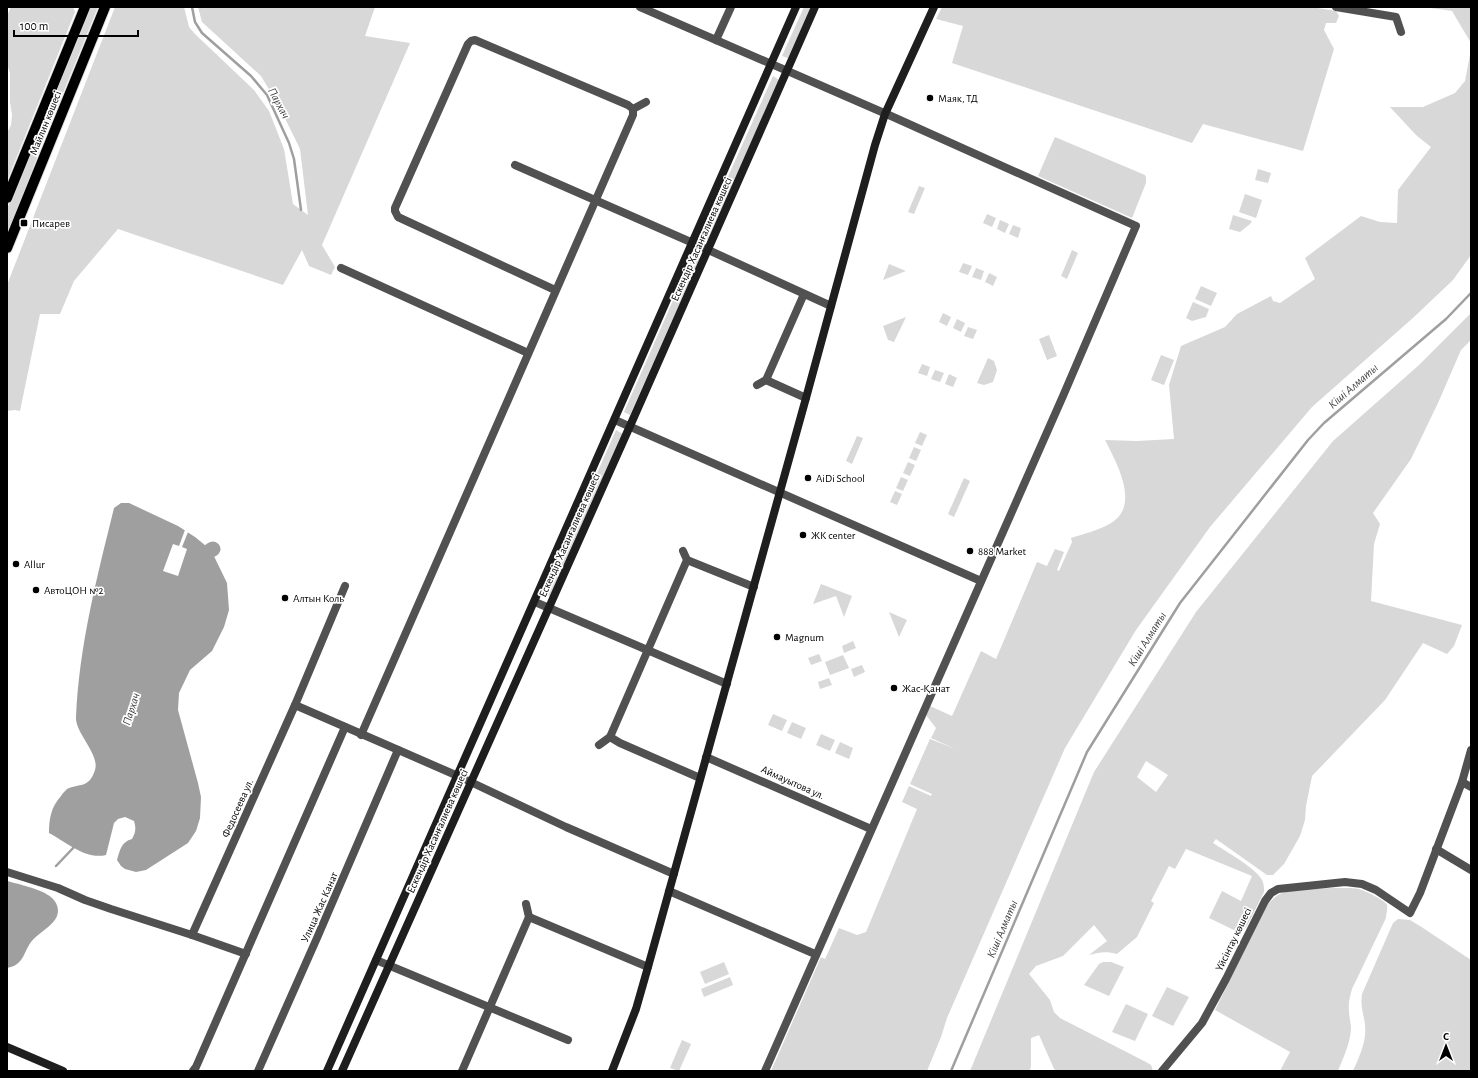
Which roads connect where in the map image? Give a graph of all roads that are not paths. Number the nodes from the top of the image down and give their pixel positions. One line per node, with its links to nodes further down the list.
1 (85, 7): 17 (main road, Майлин көшесі)
2 (105, 7): 20 (main road, Майлин көшесі)
3 (640, 7): 10 (street)
4 (731, 7): 10 (street)
5 (796, 7): 11 (street, Ескендір Хасанғалиева көшесі)
6 (815, 7): 12 (street, Ескендір Хасанғалиева көшесі)
7 (934, 7): 15 (street)
8 (1336, 7): 9 (street)
9 (1401, 32)
10 (716, 40): 11 (street)
11 (772, 64): 12 (street); 19 (street, Ескендір Хасанғалиева көшесі)
12 (787, 71): 15 (street); 21 (street, Ескендір Хасанғалиева көшесі)
13 (646, 102): 14 (street)
14 (633, 109): 18 (street); 23 (street)
15 (885, 114): 25 (street); 35 (street)
16 (515, 165): 18 (street)
17 (7, 198)
18 (595, 200): 19 (street); 23 (street)
19 (693, 243): 21 (street); 30 (street, Ескендір Хасанғалиева көшесі)
20 (7, 248)
21 (708, 250): 24 (street); 31 (street, Ескендір Хасанғалиева көшесі)
22 (340, 268): 26 (street)
23 (555, 290): 26 (street)
24 (804, 294): 25 (street); 27 (street)
25 (831, 306): 29 (street)
26 (528, 353): 44 (street)
27 (766, 380): 28 (street); 29 (street)
28 (757, 385)
29 (806, 398): 32 (street)
30 (615, 420): 31 (street); 38 (street, Ескендір Хасанғалиева көшесі)
31 (630, 426): 32 (street); 39 (street, Ескендір Хасанғалиева көшесі)
32 (780, 493): 35 (street); 37 (street)
33 (683, 551): 34 (street)
34 (687, 560): 37 (street); 40 (street)
35 (981, 582): 55 (street)
36 (345, 586): 42 (street, Федосеева ул.)
37 (754, 587): 41 (street)
38 (535, 602): 39 (street); 50 (street, Ескендір Хасанғалиева көшесі)
39 (549, 608): 40 (street); 52 (street, Ескендір Хасанғалиева көшесі)
40 (648, 650): 41 (street); 45 (street)
41 (727, 684): 49 (street)
42 (295, 705): 43 (street); 63 (street, Федосеева ул.)
43 (345, 727): 44 (street); 64 (street)
44 (361, 735): 47 (street)
45 (610, 737): 46 (street); 51 (street)
46 (599, 745)
47 (398, 750): 50 (street); 74 (street, Улица Жас Канат)
48 (1471, 750): 53 (street)
49 (706, 757): 51 (street); 55 (street, Аймауытова ул.)
50 (458, 776): 52 (street); 66 (street, Ескендір Хасанғалиева көшесі)
51 (700, 778): 59 (street)
52 (471, 782): 59 (street); 67 (street, Ескендір Хасанғалиева көшесі)
53 (1462, 782): 54 (street); 56 (street)
54 (1471, 787)
55 (871, 829): 65 (street)
56 (1436, 849): 57 (street); 80 (street, Үйсінтау көшесі)
57 (1471, 870)
58 (7, 872): 63 (street)
59 (674, 874): 60 (street)
60 (669, 891): 65 (street); 68 (street)
61 (526, 904): 62 (street)
62 (529, 917): 68 (street); 69 (street)
63 (192, 935): 64 (street)
64 (246, 954): 73 (street)
65 (816, 954): 79 (street)
66 (376, 960): 67 (street); 75 (street, Ескендір Хасанғалиева көшесі)
67 (389, 965): 69 (street); 76 (street, Ескендір Хасанғалиева көшесі)
68 (648, 967): 78 (street)
69 (489, 1008): 70 (street); 77 (street)
70 (568, 1040)
71 (7, 1047): 72 (street)
72 (63, 1071)
73 (193, 1071)
74 (258, 1071)
75 (327, 1071)
76 (342, 1071)
77 (462, 1071)
78 (612, 1071)
79 (765, 1071)
80 (1162, 1071)

